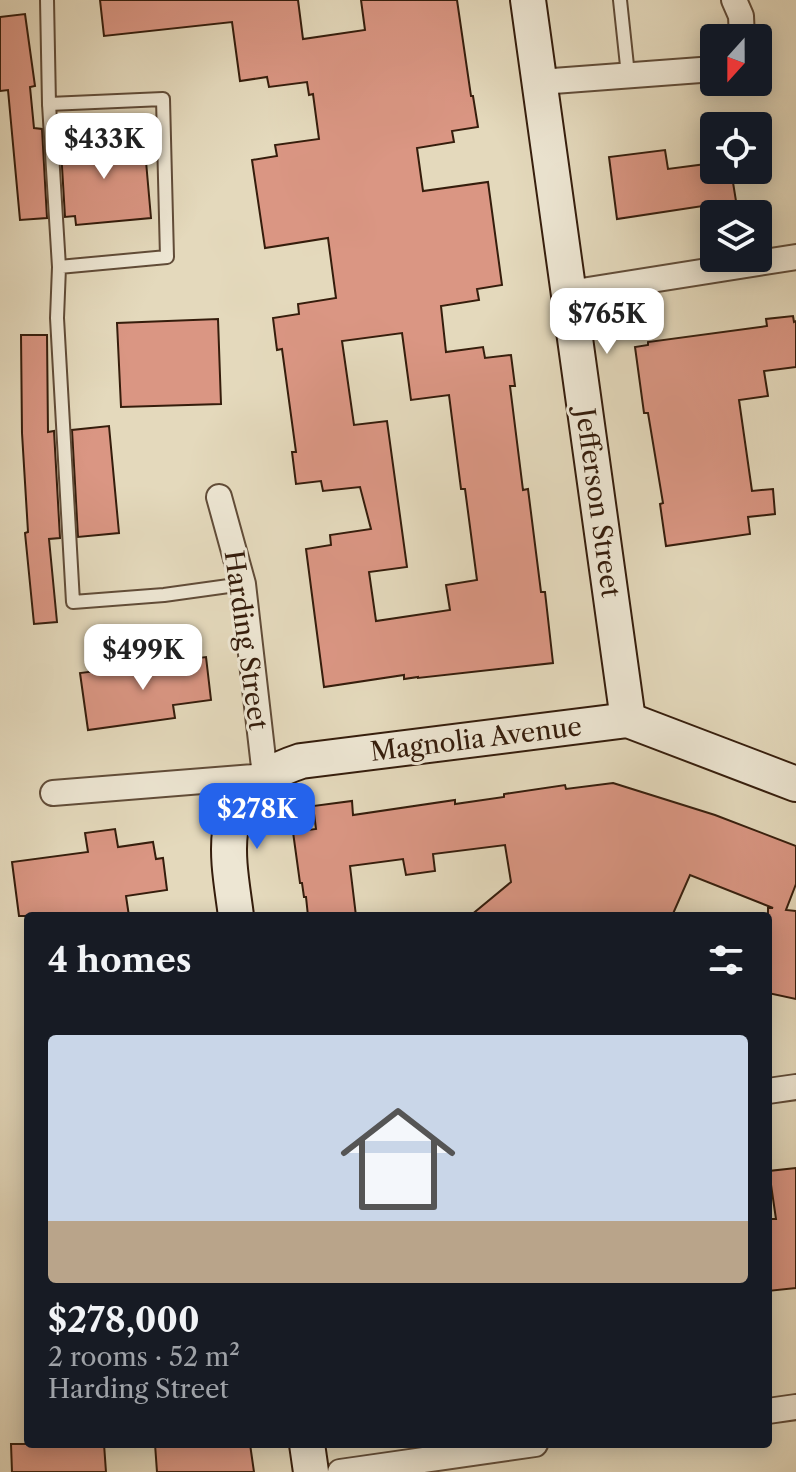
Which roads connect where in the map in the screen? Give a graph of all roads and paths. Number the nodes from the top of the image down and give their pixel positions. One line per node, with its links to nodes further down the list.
1 (47, 0): 9 (lane)
2 (528, 0): 8 (main road, Jefferson Street)
3 (620, 0): 7 (lane)
4 (734, 0): 5 (street)
5 (741, 24)
6 (700, 70): 7 (street)
7 (628, 75): 8 (street)
8 (540, 82): 12 (main road, Jefferson Street)
9 (49, 104): 11 (lane); 11 (lane)
10 (796, 257): 12 (street)
11 (59, 267): 14 (lane)
12 (569, 293): 15 (main road, Jefferson Street)
13 (219, 497): 14 (street, Harding Street)
14 (243, 584): 16 (street, Harding Street)
15 (628, 720): 16 (main road, Magnolia Avenue); 17 (main road, Magnolia Avenue)
16 (265, 776): 18 (street, Magnolia Avenue); 19 (main road)
17 (796, 784)
18 (53, 793)
19 (236, 912)
20 (796, 1087): 21 (street)
21 (772, 1090)
22 (796, 1407): 23 (street)
23 (772, 1410)
24 (308, 1448): 26 (main road)
25 (507, 1448): 27 (street)
26 (311, 1472)
27 (340, 1472)

